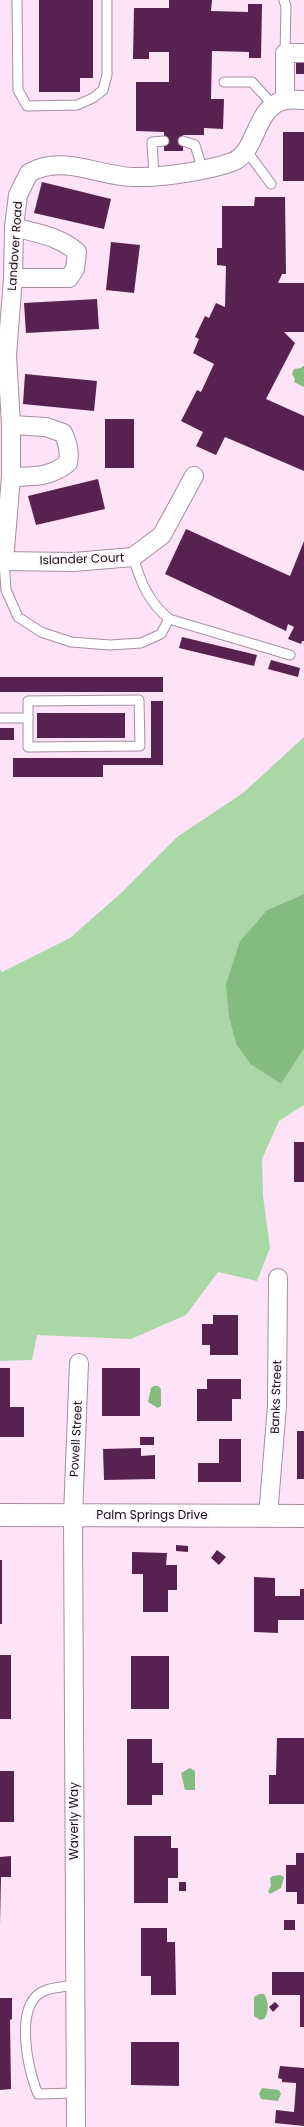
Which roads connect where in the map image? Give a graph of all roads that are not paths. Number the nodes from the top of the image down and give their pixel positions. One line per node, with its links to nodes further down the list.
1 (17, 0): 2 (lane)
2 (107, 0)
3 (284, 0): 4 (lane)
4 (285, 53): 5 (street); 8 (street)
5 (304, 53)
6 (224, 82): 8 (lane)
7 (304, 100): 8 (street)
8 (279, 103): 11 (street, Landover Road)
9 (164, 141): 13 (lane)
10 (183, 141): 12 (lane)
11 (246, 150): 12 (street, Landover Road); 14 (lane)
12 (203, 171): 13 (street, Landover Road)
13 (154, 176): 15 (street, Landover Road)
14 (271, 184)
15 (14, 227): 16 (street, Landover Road); 16 (street)
16 (13, 278): 17 (street, Landover Road)
17 (11, 425): 19 (street, Landover Road); 19 (street)
18 (194, 476): 20 (street, Islander Court)
19 (11, 477): 21 (street, Landover Road)
20 (133, 557): 21 (street, Islander Court); 22 (lane)
21 (2, 561): 22 (lane)
22 (170, 619): 23 (lane)
23 (290, 655)
24 (0, 718): 25 (lane)
25 (28, 718): 25 (lane)
26 (278, 1278): 30 (street, Banks Street)
27 (79, 1363): 29 (street, Powell Street)
28 (0, 1515): 29 (street, Palm Springs Drive)
29 (73, 1515): 30 (street, Palm Springs Drive); 32 (street, Waverly Way)
30 (268, 1516): 31 (street, Palm Springs Drive)
31 (304, 1516)
32 (75, 1985): 33 (street, Waverly Way); 33 (lane)
33 (75, 2093): 34 (street, Waverly Way)
34 (76, 2127)

